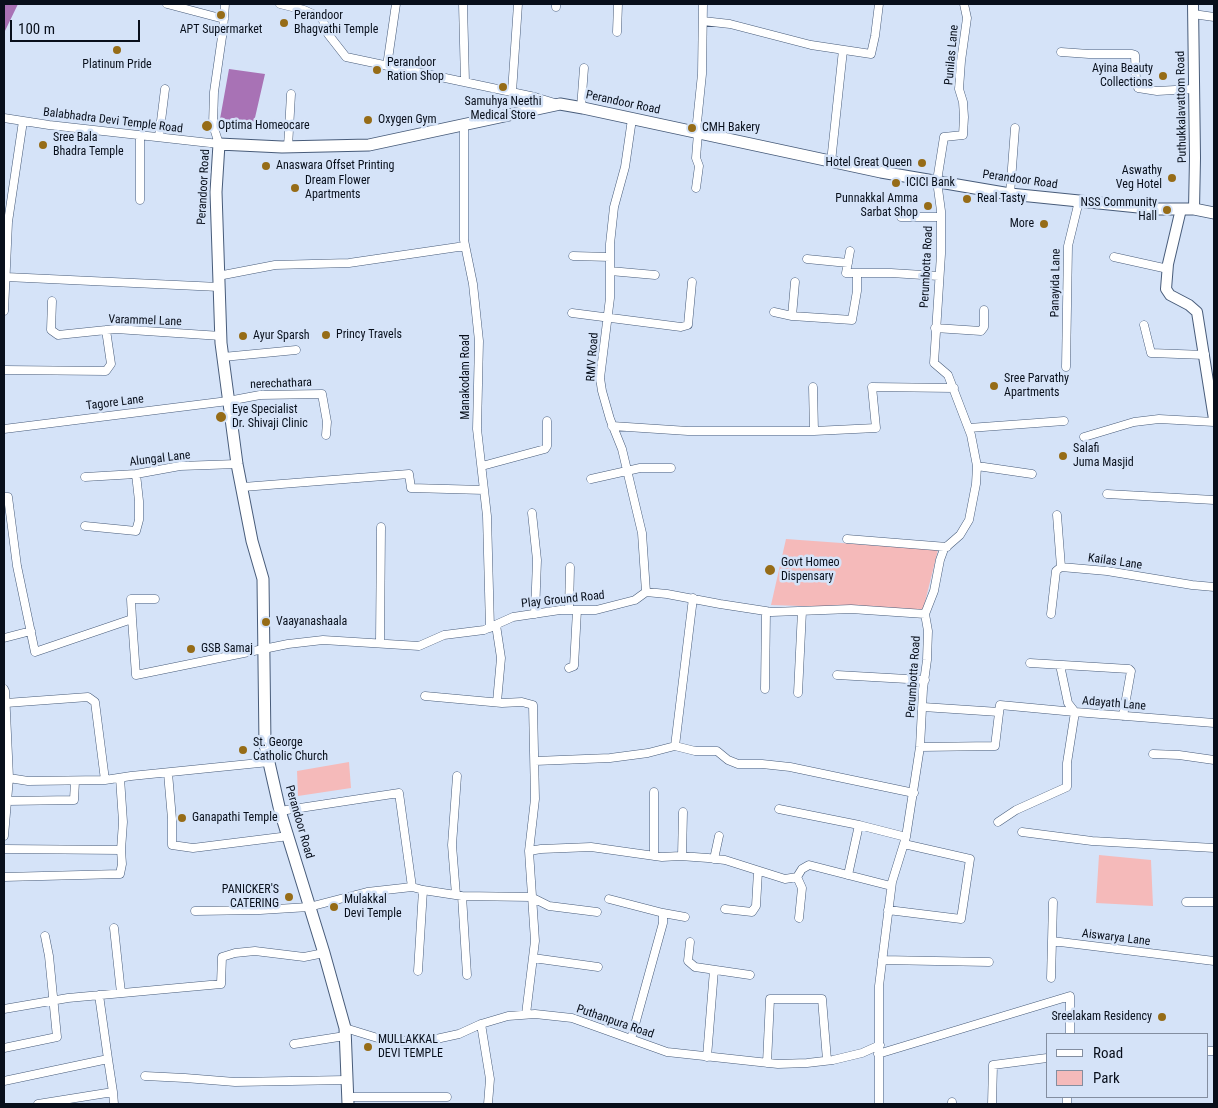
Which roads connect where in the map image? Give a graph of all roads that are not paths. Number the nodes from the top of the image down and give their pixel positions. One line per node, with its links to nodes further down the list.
1 (170, 4): 13 (street)
2 (225, 4): 13 (street)
3 (280, 4): 18 (street)
4 (396, 4): 18 (street)
5 (463, 4): 20 (street)
6 (518, 4): 23 (street)
7 (618, 4): 15 (street)
8 (703, 4): 14 (street)
9 (879, 4): 16 (street)
10 (964, 4): 38 (street, Punilas Lane)
11 (1193, 9): 12 (street); 22 (street, Puthukkalavattom Road)
12 (1214, 17)
13 (224, 19): 35 (street)
14 (703, 21): 16 (street); 32 (street)
15 (617, 32)
16 (843, 50): 37 (street)
17 (1061, 52): 22 (street)
18 (387, 66): 20 (street)
19 (584, 68): 26 (street)
20 (464, 82): 23 (street)
21 (165, 89): 34 (street)
22 (1193, 89): 44 (street, Puthukkalavattom Road)
23 (512, 92): 25 (street)
24 (291, 94): 36 (street)
25 (560, 104): 26 (main road, Perandoor Road); 30 (main road, Perandoor Road)
26 (581, 108): 28 (main road, Perandoor Road)
27 (4, 118): 29 (street, Balabhadra Devi Temple Road)
28 (632, 119): 32 (main road, Perandoor Road); 51 (street, RMV Road)
29 (23, 121): 33 (street, Balabhadra Devi Temple Road); 60 (street)
30 (464, 126): 36 (main road, Perandoor Road); 48 (street, Manakodam Road)
31 (1015, 128): 40 (street)
32 (697, 133): 37 (main road, Perandoor Road); 39 (street)
33 (140, 135): 34 (street, Balabhadra Devi Temple Road); 41 (street)
34 (159, 137): 35 (street, Balabhadra Devi Temple Road)
35 (219, 144): 36 (main road, Perandoor Road); 61 (main road, Perandoor Road)
36 (288, 147)
37 (831, 162): 38 (main road, Perandoor Road)
38 (937, 181): 40 (main road, Perandoor Road); 47 (street, Perumbotta Road)
39 (696, 188)
40 (1010, 194): 42 (main road, Perandoor Road)
41 (140, 200)
42 (1079, 201): 43 (main road, Perandoor Road); 78 (street, Panayida Lane)
43 (1181, 209): 44 (main road, Perandoor Road); 55 (street)
44 (1194, 210): 45 (main road, Perandoor Road)
45 (1214, 213)
46 (901, 217): 47 (street)
47 (941, 217): 59 (street, Perumbotta Road)
48 (466, 246): 61 (street); 94 (street, Manakodam Road)
49 (850, 252): 54 (street)
50 (573, 256): 51 (street)
51 (610, 257): 56 (street, RMV Road)
52 (1114, 258): 55 (street)
53 (807, 259): 54 (street)
54 (848, 263): 57 (street)
55 (1168, 269): 76 (street)
56 (610, 271): 58 (street); 70 (street, RMV Road)
57 (857, 273): 59 (street); 69 (street)
58 (655, 275)
59 (939, 276): 72 (street, Perumbotta Road)
60 (6, 277): 61 (street); 66 (street)
61 (219, 281): 74 (main road, Perandoor Road)
62 (692, 282): 70 (street)
63 (795, 282): 69 (street)
64 (52, 301): 73 (street, Varammel Lane)
65 (984, 310): 72 (street)
66 (4, 311)
67 (774, 312): 69 (street)
68 (572, 313): 70 (street)
69 (792, 316)
70 (607, 319): 87 (street, RMV Road)
71 (1144, 325): 76 (street)
72 (935, 328): 82 (street, Perumbotta Road)
73 (106, 330): 74 (street, Varammel Lane); 79 (street)
74 (221, 336): 77 (main road, Perandoor Road)
75 (296, 350): 77 (street)
76 (1204, 354): 80 (street)
77 (223, 357): 83 (main road, Perandoor Road)
78 (1066, 367)
79 (4, 370)
80 (1211, 373): 84 (street)
81 (813, 387): 90 (street)
82 (954, 388): 89 (street, Perumbotta Road); 90 (street)
83 (228, 401): 88 (street, Tagore Lane); 91 (street, nerechathara); 93 (main road, Perandoor Road)
84 (1214, 420): 92 (street)
85 (547, 421): 94 (street)
86 (1064, 421): 89 (street)
87 (612, 426): 90 (street); 97 (street, RMV Road)
88 (4, 428)
89 (969, 428): 95 (street, Perumbotta Road)
90 (814, 431)
91 (326, 436)
92 (1084, 437)
93 (238, 464): 98 (street, Alungal Lane); 102 (main road, Perandoor Road)
94 (482, 466): 103 (street, Manakodam Road)
95 (977, 466): 99 (street); 112 (street, Perumbotta Road)
96 (671, 468): 97 (street)
97 (627, 472): 101 (street); 116 (street, RMV Road)
98 (136, 474): 100 (street, Alungal Lane); 109 (street)
99 (1032, 474)
100 (85, 477)
101 (591, 479)
102 (243, 487): 103 (street); 130 (main road, Perandoor Road)
103 (484, 490): 126 (street, Manakodam Road)
104 (1107, 494): 106 (street)
105 (4, 498): 127 (street)
106 (1214, 500)
107 (532, 513): 122 (street)
108 (1057, 515): 114 (street)
109 (85, 526)
110 (381, 527): 129 (street)
111 (847, 539): 112 (street)
112 (947, 547): 123 (street, Perumbotta Road)
113 (570, 568): 119 (street)
114 (1061, 568): 115 (street, Kailas Lane); 124 (street)
115 (1214, 587)
116 (646, 592): 117 (street); 119 (street, Play Ground Road)
117 (693, 598): 120 (street); 147 (street)
118 (154, 599): 125 (street)
119 (573, 610): 122 (street, Play Ground Road); 133 (street)
120 (766, 611): 121 (street); 137 (street)
121 (802, 611): 123 (street); 138 (street)
122 (535, 614): 126 (street, Play Ground Road)
123 (925, 614): 135 (street, Perumbotta Road)
124 (1052, 614)
125 (132, 619): 127 (street); 130 (street, Play Ground Road)
126 (493, 627): 129 (street, Play Ground Road); 140 (street, Manakodam Road)
127 (31, 631): 128 (street)
128 (4, 638)
129 (380, 642): 130 (street, Play Ground Road)
130 (264, 649): 152 (main road, Perandoor Road)
131 (1030, 663): 132 (street)
132 (1060, 665): 144 (street); 145 (street)
133 (569, 668)
134 (836, 675): 135 (street)
135 (925, 680): 142 (street, Perumbotta Road)
136 (4, 689): 141 (street)
137 (765, 689)
138 (798, 693)
139 (425, 696): 140 (street)
140 (497, 702): 151 (street)
141 (6, 703): 155 (street); 158 (street)
142 (923, 707): 143 (street); 148 (street, Perumbotta Road)
143 (999, 712): 144 (street); 148 (street)
144 (1075, 712): 145 (street, Adayath Lane); 165 (street, Adayath Lane)
145 (1123, 716): 146 (street, Adayath Lane)
146 (1214, 723)
147 (675, 746): 151 (street); 160 (street)
148 (920, 747): 160 (street, Perumbotta Road)
149 (1153, 754): 150 (street)
150 (1214, 760)
151 (535, 761): 175 (street)
152 (269, 762): 153 (street); 163 (main road, Perandoor Road)
153 (168, 773): 156 (street); 169 (street)
154 (457, 776): 186 (street)
155 (9, 778): 157 (street); 161 (street)
156 (120, 778): 158 (street); 174 (street)
157 (75, 780): 158 (street); 161 (street)
158 (105, 780)
159 (654, 792): 176 (street)
160 (914, 793): 171 (street, Perumbotta Road)
161 (7, 801): 168 (street)
162 (779, 809): 166 (street)
163 (280, 811): 169 (main road, Perandoor Road); 184 (street)
164 (683, 812): 177 (street)
165 (998, 822)
166 (859, 825): 171 (street); 180 (street)
167 (1022, 832): 172 (street)
168 (4, 836)
169 (289, 836): 192 (main road, Perandoor Road)
170 (719, 836): 178 (street)
171 (905, 841): 183 (street, Perumbotta Road); 195 (street)
172 (1214, 848)
173 (4, 849): 174 (street)
174 (121, 850): 181 (street)
175 (529, 851): 176 (street); 187 (street)
176 (654, 856): 177 (street)
177 (682, 856): 178 (street)
178 (714, 859): 179 (street)
179 (758, 871): 182 (street); 193 (street)
180 (848, 875): 182 (street); 183 (street)
181 (4, 877)
182 (797, 877): 199 (street)
183 (891, 886): 195 (street, Perumbotta Road)
184 (412, 887): 185 (street); 192 (street)
185 (423, 890): 186 (street); 211 (street)
186 (459, 896): 187 (street); 212 (street)
187 (531, 897): 196 (street); 205 (street)
188 (609, 900): 197 (street)
189 (1052, 902): 202 (street)
190 (1186, 902): 191 (street)
191 (1214, 902)
192 (308, 906): 194 (street); 204 (main road, Perandoor Road)
193 (725, 909)
194 (195, 910)
195 (888, 910): 206 (street, Perumbotta Road)
196 (597, 912)
197 (663, 913): 198 (street); 223 (street)
198 (685, 917)
199 (799, 918)
200 (114, 928): 215 (street)
201 (45, 936): 217 (street)
202 (1052, 941): 207 (street, Aiswarya Lane); 214 (street)
203 (690, 942): 210 (street)
204 (324, 953): 215 (street); 221 (main road, Perandoor Road)
205 (533, 958): 209 (street); 219 (street)
206 (882, 960): 208 (street); 225 (street, Perumbotta Road)
207 (1214, 961)
208 (989, 962)
209 (598, 967)
210 (714, 970): 213 (street); 228 (street)
211 (418, 971)
212 (467, 975)
213 (750, 976)
214 (1051, 978)
215 (120, 993): 216 (street)
216 (99, 995): 217 (street); 230 (street)
217 (54, 1001): 218 (street); 226 (street)
218 (4, 1009)
219 (526, 1014): 220 (street, Puthanpura Road); 223 (street, Puthanpura Road)
220 (482, 1024): 221 (street, Puthanpura Road); 241 (street)
221 (345, 1032): 224 (street); 234 (main road, Perandoor Road)
222 (1070, 1033): 227 (street)
223 (631, 1038): 228 (street, Puthanpura Road)
224 (294, 1044)
225 (880, 1045): 227 (street, Perumbotta Road); 231 (street, Puthanpura Road)
226 (4, 1048)
227 (878, 1054): 242 (street, Perumbotta Road)
228 (707, 1057): 232 (street, Puthanpura Road)
229 (1046, 1058): 243 (street)
230 (108, 1059): 235 (street); 236 (street)
231 (827, 1060): 232 (street, Puthanpura Road); 232 (street)
232 (767, 1063)
233 (145, 1076): 234 (street)
234 (346, 1080): 238 (main road, Perandoor Road)
235 (4, 1081)
236 (113, 1092): 239 (street); 240 (street)
237 (448, 1097): 238 (street)
238 (348, 1101)
239 (38, 1104)
240 (114, 1104)
241 (488, 1104)
242 (879, 1104)
243 (992, 1104)

